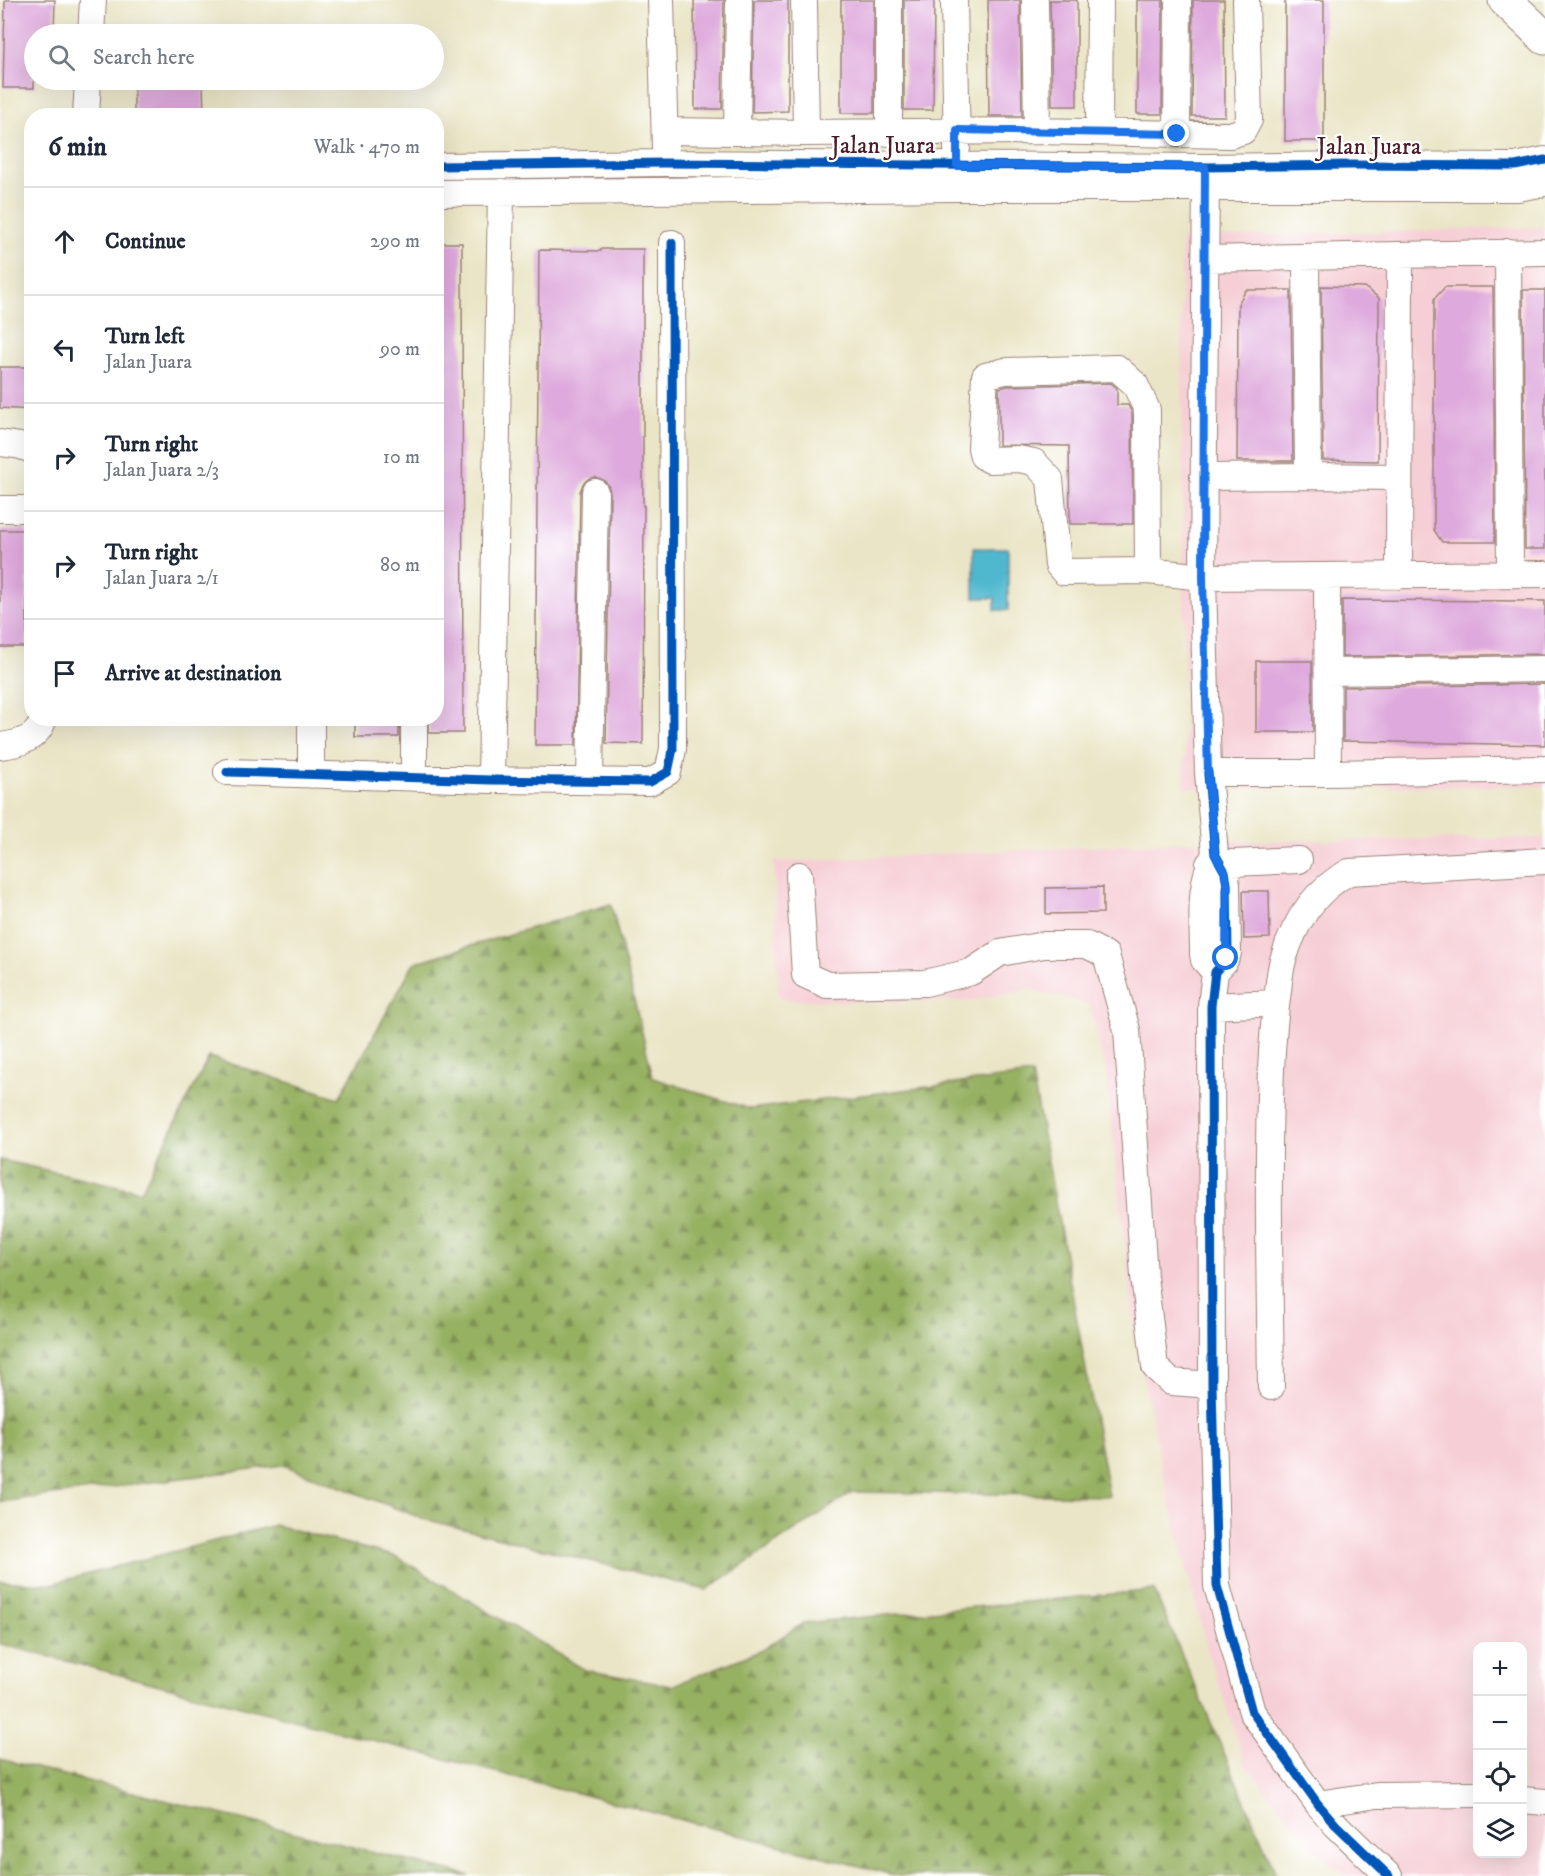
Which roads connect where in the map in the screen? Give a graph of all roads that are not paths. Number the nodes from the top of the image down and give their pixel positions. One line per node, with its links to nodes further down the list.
1 (93, 0): 12 (street)
2 (661, 0): 18 (street)
3 (739, 0): 20 (street)
4 (804, 0): 21 (street)
5 (889, 0): 22 (street)
6 (954, 0): 16 (street)
7 (1035, 0): 17 (street)
8 (1100, 0): 19 (street)
9 (1178, 0): 23 (street)
10 (1246, 0): 23 (street)
11 (1505, 0): 13 (main road)
12 (92, 24)
13 (1545, 38)
14 (87, 90): 15 (street)
15 (86, 108)
16 (957, 130): 17 (street); 22 (street); 27 (street)
17 (1037, 130): 19 (street)
18 (665, 131): 20 (street); 25 (street)
19 (1099, 131): 23 (street)
20 (737, 132): 21 (street)
21 (806, 133): 22 (street)
22 (889, 133)
23 (1177, 134)
24 (1545, 160): 28 (street, Jalan Juara)
25 (664, 163): 26 (street, Jalan Juara); 27 (street, Jalan Juara)
26 (444, 166)
27 (957, 176): 28 (street, Jalan Juara); 30 (street, Jalan Juara)
28 (1206, 178): 29 (street, Jalan Juara); 37 (street)
29 (1545, 183)
30 (501, 192): 31 (street, Jalan Juara); 64 (street)
31 (444, 193)
32 (672, 243): 65 (street)
33 (1508, 252): 34 (street); 35 (street); 47 (street)
34 (1545, 252)
35 (1400, 255): 36 (street); 42 (street)
36 (1306, 257): 37 (street); 40 (street)
37 (1205, 259): 41 (street)
38 (0, 444): 39 (street)
39 (24, 447)
40 (1308, 476): 41 (street); 42 (street)
41 (1203, 477): 51 (street)
42 (1399, 477): 50 (street)
43 (595, 492): 65 (street)
44 (0, 509): 45 (street)
45 (24, 509)
46 (1148, 571): 46 (street); 51 (street)
47 (1510, 574): 48 (street); 50 (street)
48 (1545, 574)
49 (1327, 576): 50 (street); 51 (street); 53 (street)
50 (1399, 576)
51 (1203, 577): 60 (street)
52 (1545, 669): 53 (street)
53 (1328, 672): 61 (street)
54 (41, 726): 57 (street)
55 (311, 726): 62 (street)
56 (414, 726): 63 (street)
57 (0, 746)
58 (1545, 769): 61 (street)
59 (227, 772): 62 (street)
60 (1208, 773): 61 (street); 66 (street)
61 (1328, 773)
62 (310, 775): 63 (street)
63 (414, 778): 64 (street)
64 (491, 780): 65 (street)
65 (590, 781)
66 (1215, 860): 67 (street); 71 (street)
67 (1299, 860)
68 (1545, 861): 70 (street)
69 (799, 875): 72 (street)
70 (1276, 1003): 71 (street); 73 (street)
71 (1211, 1006): 72 (street)
72 (1212, 1385): 77 (street)
73 (1270, 1387)
74 (1473, 1794): 77 (street)
75 (1527, 1800): 76 (street)
76 (1545, 1802)
77 (1318, 1804): 78 (street)
78 (1389, 1876)

